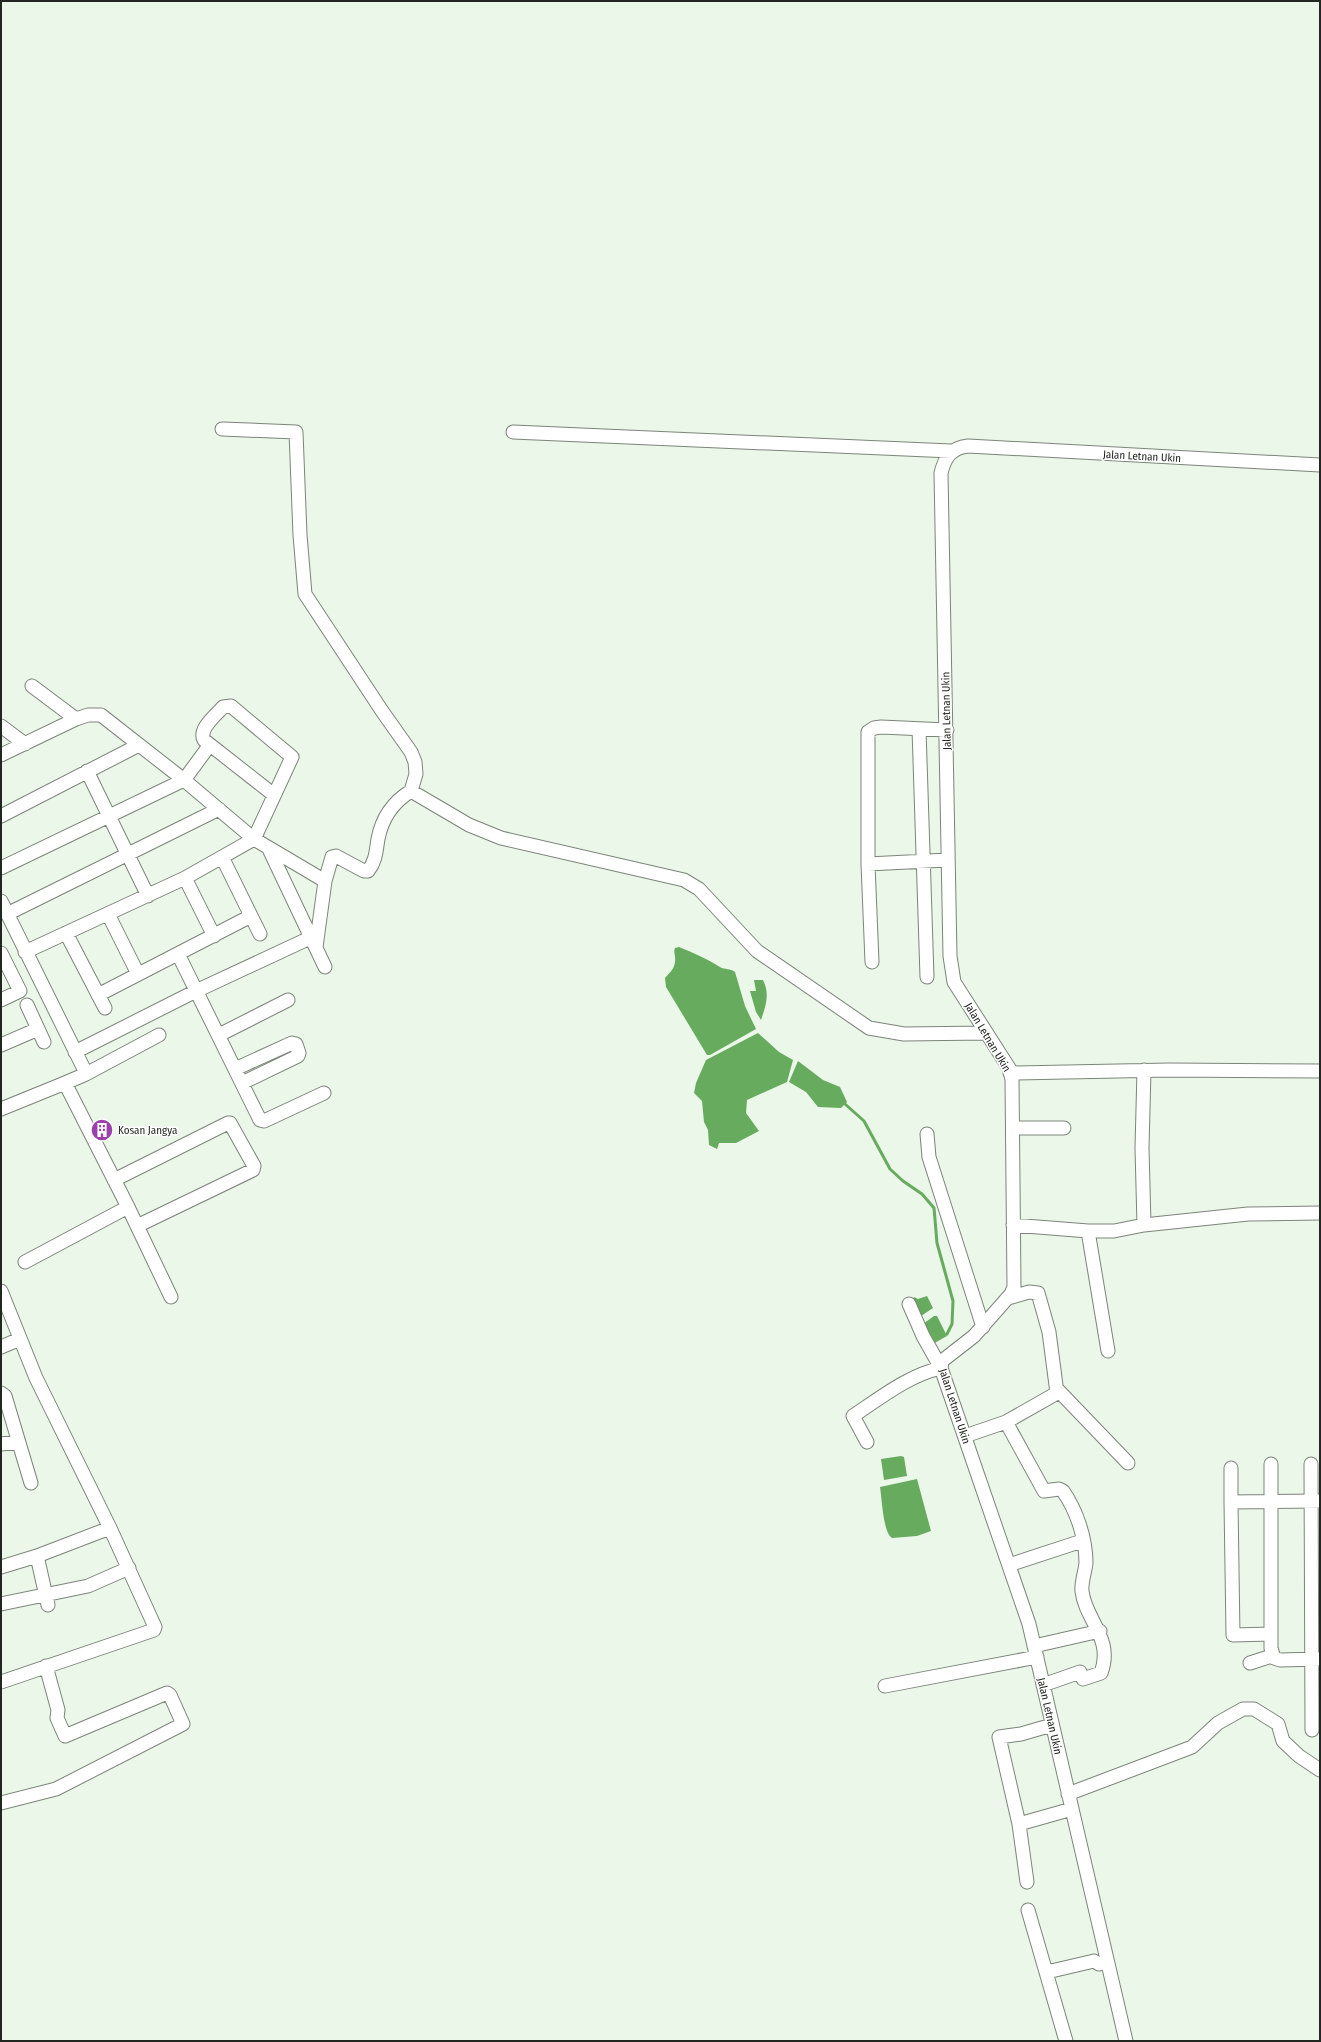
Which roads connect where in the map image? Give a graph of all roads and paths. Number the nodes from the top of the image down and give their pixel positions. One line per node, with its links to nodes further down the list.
1 (222, 429): 18 (street)
2 (514, 432): 3 (street)
3 (951, 451): 4 (street, Jalan Letnan Ukin); 9 (street, Jalan Letnan Ukin)
4 (1320, 465)
5 (32, 686): 6 (street)
6 (76, 719): 12 (street); 13 (street)
7 (1, 726): 10 (street)
8 (919, 729): 9 (street); 28 (street); 29 (street)
9 (946, 730): 27 (street, Jalan Letnan Ukin)
10 (14, 736): 11 (street); 12 (street)
11 (1, 741)
12 (25, 744): 15 (street)
13 (139, 744): 16 (street); 17 (street)
14 (209, 746): 17 (street); 19 (street); 19 (street)
15 (1, 755)
16 (88, 771): 21 (street); 22 (street)
17 (184, 780): 20 (street); 21 (street)
18 (411, 791): 32 (street); 56 (street)
19 (274, 795): 23 (street)
20 (219, 809): 23 (street); 25 (street)
21 (110, 815): 25 (street); 30 (street)
22 (1, 816)
23 (254, 839): 24 (street); 26 (street)
24 (269, 850): 32 (street); 41 (street)
25 (128, 854): 33 (street); 35 (street)
26 (222, 857): 31 (street); 37 (street)
27 (947, 860): 28 (street); 56 (street, Jalan Letnan Ukin)
28 (924, 861): 29 (street); 48 (street)
29 (868, 864): 45 (street)
30 (1, 868)
31 (185, 878): 33 (street); 40 (street)
32 (325, 881): 41 (street)
33 (148, 896): 36 (street)
34 (1, 901): 35 (street)
35 (7, 914): 42 (street)
36 (108, 914): 38 (street); 47 (street)
37 (251, 916): 39 (street); 40 (street)
38 (66, 933): 42 (street); 50 (street)
39 (260, 934)
40 (214, 936): 44 (street)
41 (314, 942): 46 (street); 49 (street)
42 (25, 952): 61 (street)
43 (1, 953): 51 (street)
44 (178, 954): 47 (street); 49 (street)
45 (872, 962)
46 (325, 967)
47 (138, 974): 50 (street)
48 (927, 977)
49 (196, 991): 58 (street); 61 (street)
50 (98, 995): 54 (street)
51 (1, 1000)
52 (288, 1000): 58 (street)
53 (28, 1005): 55 (street)
54 (105, 1008)
55 (38, 1028): 59 (street); 60 (street)
56 (986, 1033): 66 (street, Jalan Letnan Ukin)
57 (159, 1035): 67 (street)
58 (219, 1035): 63 (street)
59 (44, 1042)
60 (1, 1045)
61 (75, 1052): 62 (street)
62 (84, 1069)
63 (235, 1070): 68 (street); 68 (street)
64 (1144, 1070): 65 (street); 66 (street); 78 (street)
65 (1320, 1071)
66 (1010, 1073): 71 (street, Jalan Letnan Ukin)
67 (65, 1083): 70 (street); 74 (street)
68 (242, 1083): 69 (street)
69 (324, 1093)
70 (1, 1109)
71 (1013, 1128): 72 (street); 77 (street, Jalan Letnan Ukin)
72 (1064, 1128)
73 (927, 1134): 86 (street)
74 (114, 1180): 75 (street); 79 (street)
75 (128, 1207): 79 (street); 81 (street)
76 (1320, 1213): 78 (street)
77 (1013, 1225): 80 (street); 84 (street, Jalan Letnan Ukin)
78 (1144, 1225): 80 (street)
79 (138, 1226): 83 (street)
80 (1088, 1231): 89 (street)
81 (25, 1262)
82 (1, 1291): 87 (street)
83 (170, 1297)
84 (1008, 1298): 86 (street, Jalan Letnan Ukin); 91 (street)
85 (909, 1304): 90 (street)
86 (983, 1327): 90 (street, Jalan Letnan Ukin)
87 (20, 1339): 88 (street); 106 (street)
88 (1, 1347)
89 (1108, 1351)
90 (941, 1368): 94 (street, Jalan Letnan Ukin); 96 (street)
91 (1057, 1389): 93 (street); 98 (street)
92 (1, 1393): 95 (street)
93 (1006, 1422): 94 (street); 107 (street)
94 (965, 1436): 109 (street, Jalan Letnan Ukin)
95 (18, 1442): 97 (street); 102 (street)
96 (867, 1442)
97 (1, 1444)
98 (1128, 1463)
99 (1271, 1464): 103 (street)
100 (1311, 1464): 104 (street)
101 (1231, 1468): 105 (street)
102 (31, 1483)
103 (1272, 1501): 104 (street); 105 (street); 115 (street)
104 (1316, 1501): 118 (street)
105 (1232, 1502): 115 (street)
106 (110, 1528): 108 (street); 111 (street)
107 (1082, 1540): 109 (street); 114 (street)
108 (36, 1556): 110 (street); 112 (street)
109 (1009, 1565): 116 (street, Jalan Letnan Ukin)
110 (1, 1567)
111 (129, 1568): 112 (street); 120 (street)
112 (47, 1599): 113 (street)
113 (1, 1604)
114 (1100, 1631): 116 (street); 122 (street)
115 (1271, 1634): 117 (street)
116 (1035, 1652): 122 (street, Jalan Letnan Ukin); 123 (street)
117 (1274, 1658): 118 (street); 119 (street)
118 (1316, 1659): 125 (street)
119 (1250, 1663)
120 (46, 1666): 121 (street); 128 (street)
121 (1, 1682)
122 (1043, 1685): 124 (street, Jalan Letnan Ukin)
123 (885, 1686)
124 (1052, 1725): 127 (street, Jalan Letnan Ukin); 130 (street)
125 (1312, 1730)
126 (1320, 1770): 127 (street)
127 (1068, 1794): 129 (street, Jalan Letnan Ukin)
128 (1, 1804)
129 (1072, 1809): 130 (street); 133 (street, Jalan Letnan Ukin)
130 (1019, 1824): 131 (street)
131 (1027, 1882)
132 (1028, 1910): 134 (street)
133 (1103, 1963): 134 (street); 136 (street, Jalan Letnan Ukin)
134 (1048, 1976): 135 (street)
135 (1066, 2041)
136 (1126, 2041)

